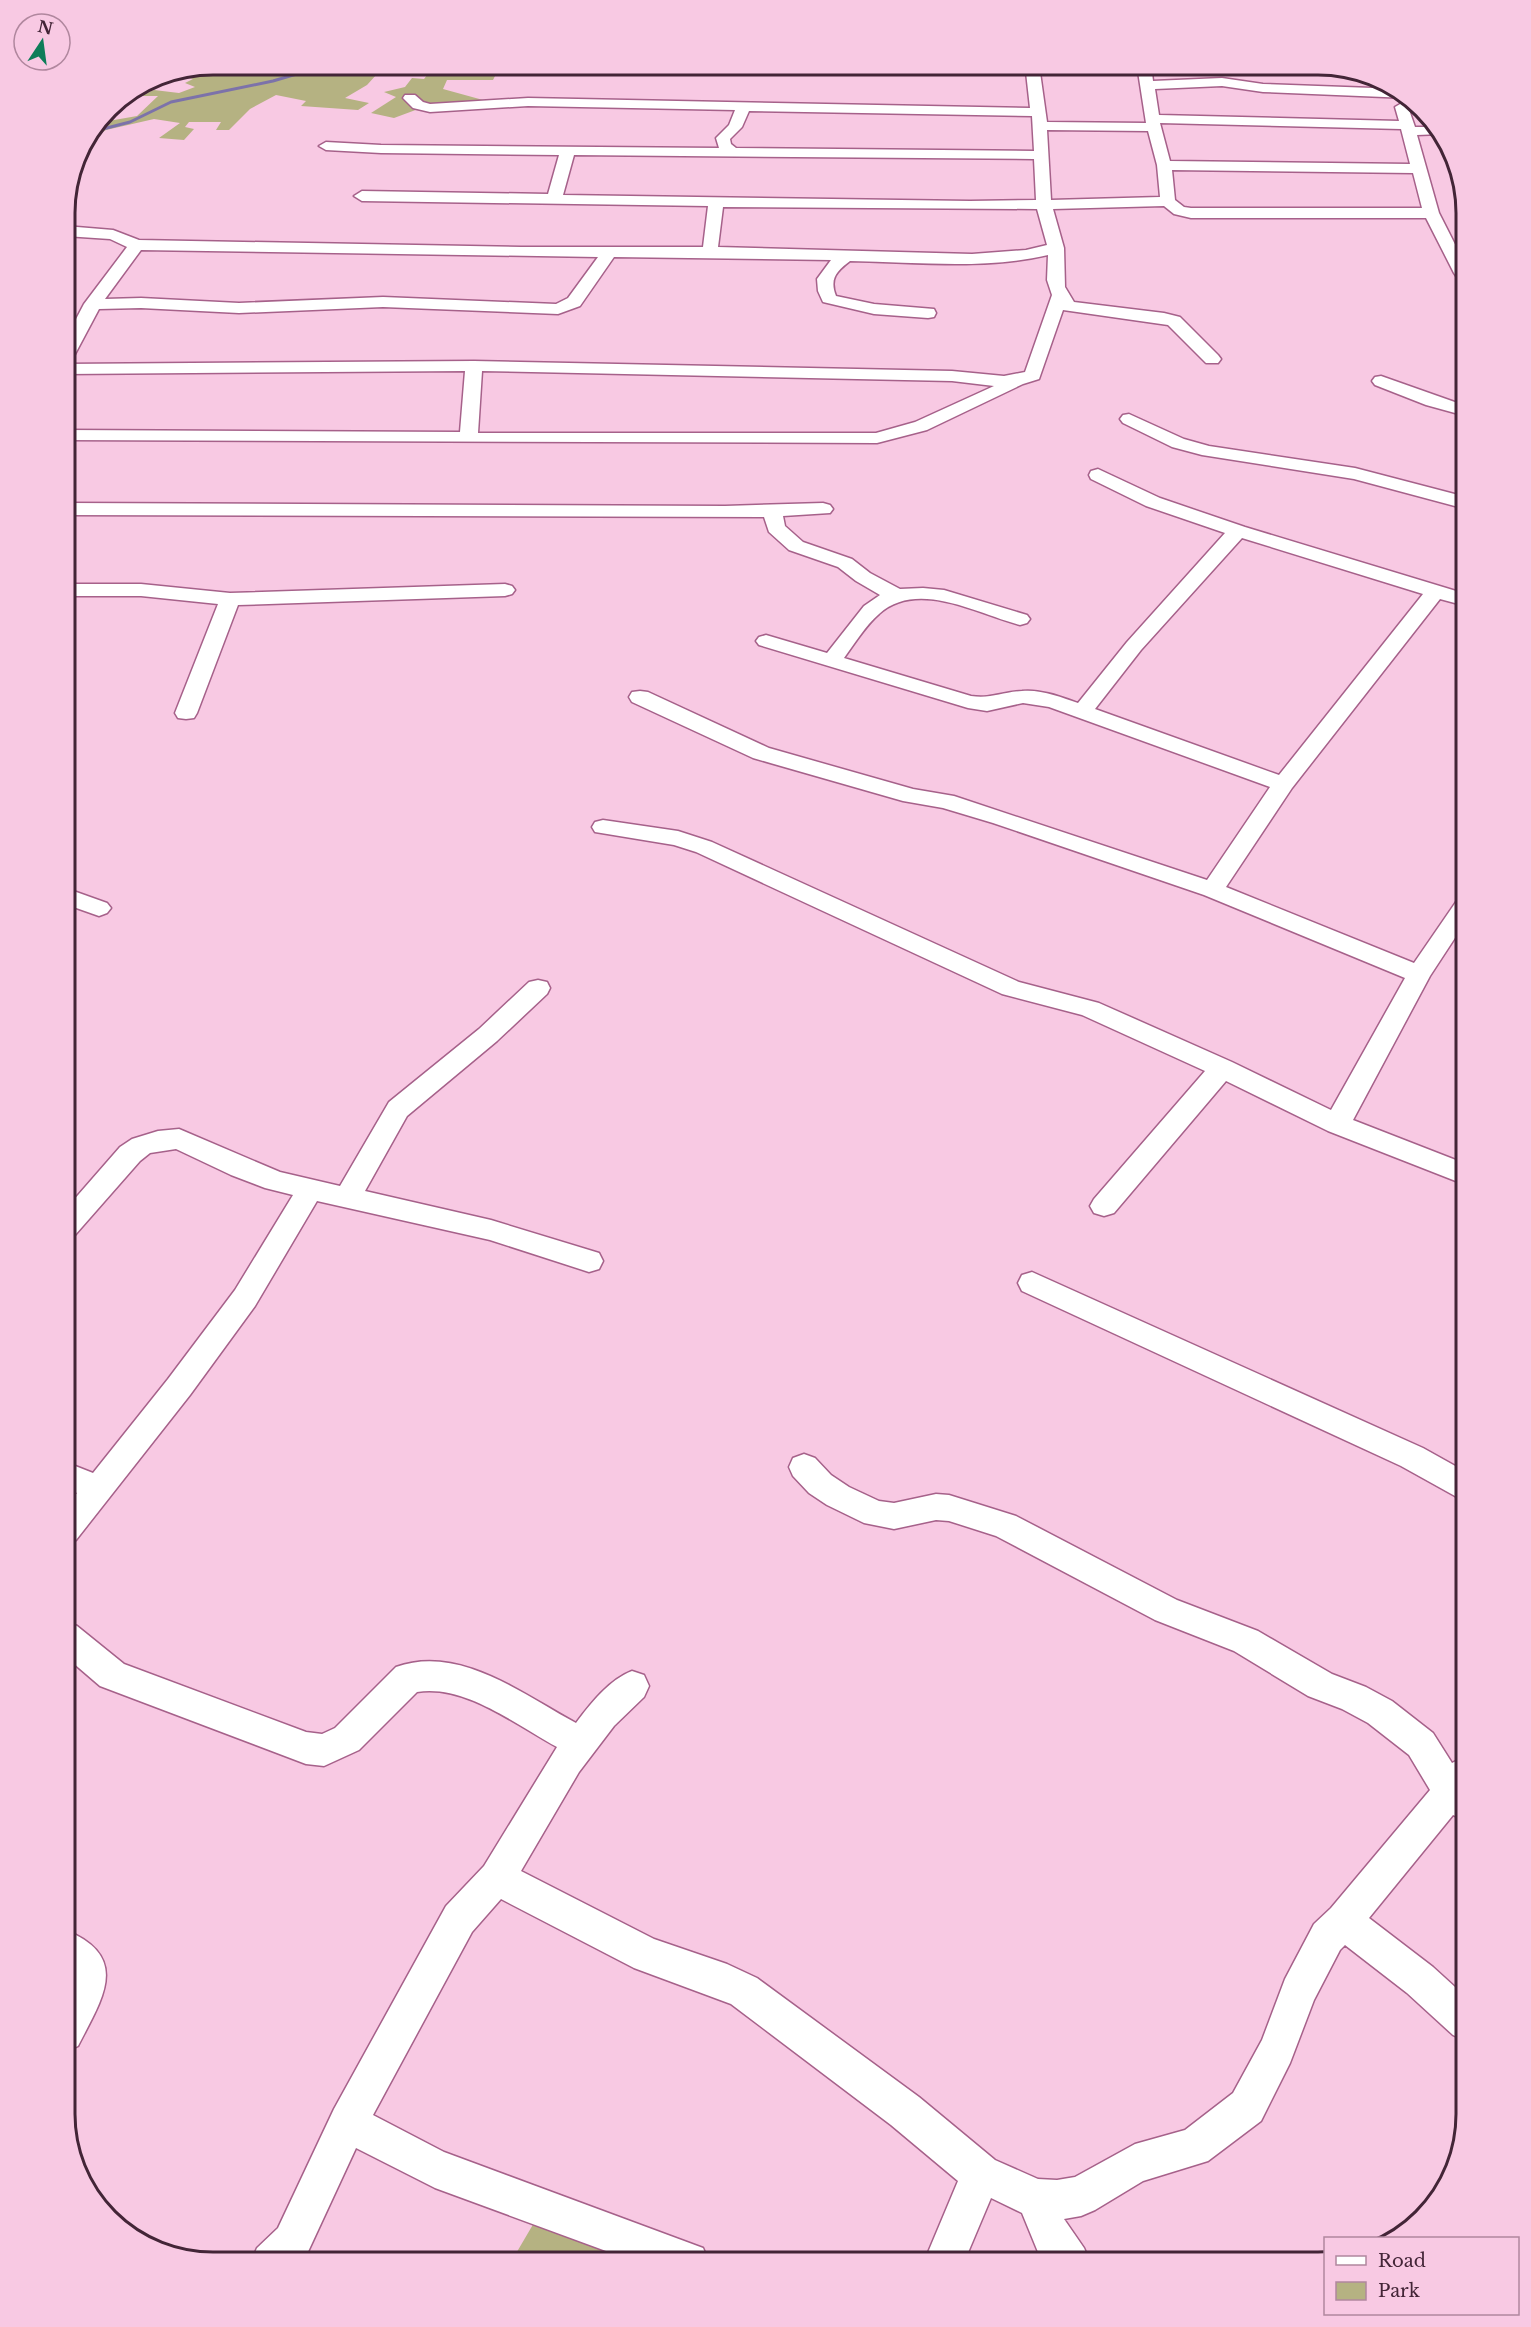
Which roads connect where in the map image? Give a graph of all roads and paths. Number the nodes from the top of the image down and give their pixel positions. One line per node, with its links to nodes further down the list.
1 (1034, 75): 8 (street)
2 (1146, 75): 3 (street)
3 (1149, 85): 4 (street); 9 (street)
4 (1383, 92)
5 (410, 98): 6 (street)
6 (739, 104): 8 (street); 14 (street)
7 (1402, 104): 10 (street)
8 (1039, 119): 9 (street); 15 (street)
9 (1154, 123): 10 (street); 16 (street)
10 (1407, 128): 11 (street); 17 (street)
11 (1428, 130)
12 (326, 146): 13 (street)
13 (567, 152): 14 (street); 19 (street)
14 (732, 152): 15 (street)
15 (1041, 155): 22 (street)
16 (1164, 165): 17 (street); 21 (street)
17 (1419, 169): 23 (street)
18 (362, 196): 19 (street)
19 (554, 199): 20 (street)
20 (716, 201): 22 (street); 28 (street)
21 (1168, 201): 22 (street); 23 (street)
22 (1044, 206): 26 (street)
23 (1431, 213): 30 (street)
24 (75, 232): 25 (street)
25 (137, 245): 27 (street); 32 (street)
26 (1056, 248): 29 (street); 31 (street)
27 (609, 252): 28 (street); 32 (street)
28 (710, 252): 29 (street)
29 (846, 256): 33 (street)
30 (1456, 261)
31 (1059, 297): 35 (street); 38 (street)
32 (92, 304): 34 (street)
33 (928, 313)
34 (75, 333)
35 (1212, 359)
36 (474, 366): 37 (street); 38 (street); 43 (street)
37 (75, 369)
38 (1023, 380): 43 (street)
39 (1381, 381): 40 (street)
40 (1456, 408)
41 (1130, 419): 45 (street)
42 (75, 435): 43 (street)
43 (469, 438)
44 (1098, 475): 49 (street)
45 (1456, 500)
46 (823, 508): 48 (street)
47 (75, 509): 48 (street)
48 (772, 510): 53 (street)
49 (1238, 531): 52 (street); 60 (street)
50 (75, 590): 55 (street)
51 (505, 590): 55 (street)
52 (1436, 591): 54 (street); 62 (street)
53 (896, 595): 56 (street); 58 (street)
54 (1456, 597)
55 (230, 599): 61 (street)
56 (1020, 619)
57 (766, 641): 58 (street)
58 (831, 661): 60 (street)
59 (640, 697): 64 (street)
60 (1082, 711): 62 (street)
61 (186, 713)
62 (1283, 784): 64 (street)
63 (603, 827): 70 (street)
64 (1212, 890): 68 (street)
65 (75, 900): 66 (street)
66 (99, 908)
67 (1456, 920): 68 (street)
68 (1419, 974): 71 (street)
69 (538, 988): 74 (street)
70 (1223, 1068): 71 (street); 75 (street)
71 (1337, 1124): 72 (street)
72 (1456, 1171)
73 (311, 1188): 74 (street); 76 (street); 82 (street)
74 (348, 1196): 77 (street)
75 (1104, 1206)
76 (75, 1217)
77 (588, 1261)
78 (1032, 1283): 81 (street)
79 (804, 1467): 87 (street)
80 (75, 1479): 82 (street)
81 (1456, 1480)
82 (97, 1488): 83 (street)
83 (75, 1518)
84 (75, 1644): 86 (street)
85 (632, 1686): 86 (street)
86 (580, 1743): 89 (street)
87 (1456, 1783)
88 (1456, 1795): 90 (street)
89 (497, 1878): 94 (street); 95 (street)
90 (1344, 1922): 92 (street); 96 (street)
91 (75, 1953): 93 (street)
92 (1456, 2012)
93 (75, 2013)
94 (348, 2123): 97 (street); 98 (street)
95 (981, 2174): 96 (street); 99 (street)
96 (1037, 2199): 100 (street)
97 (282, 2252)
98 (662, 2252)
99 (948, 2252)
100 (1062, 2252)

